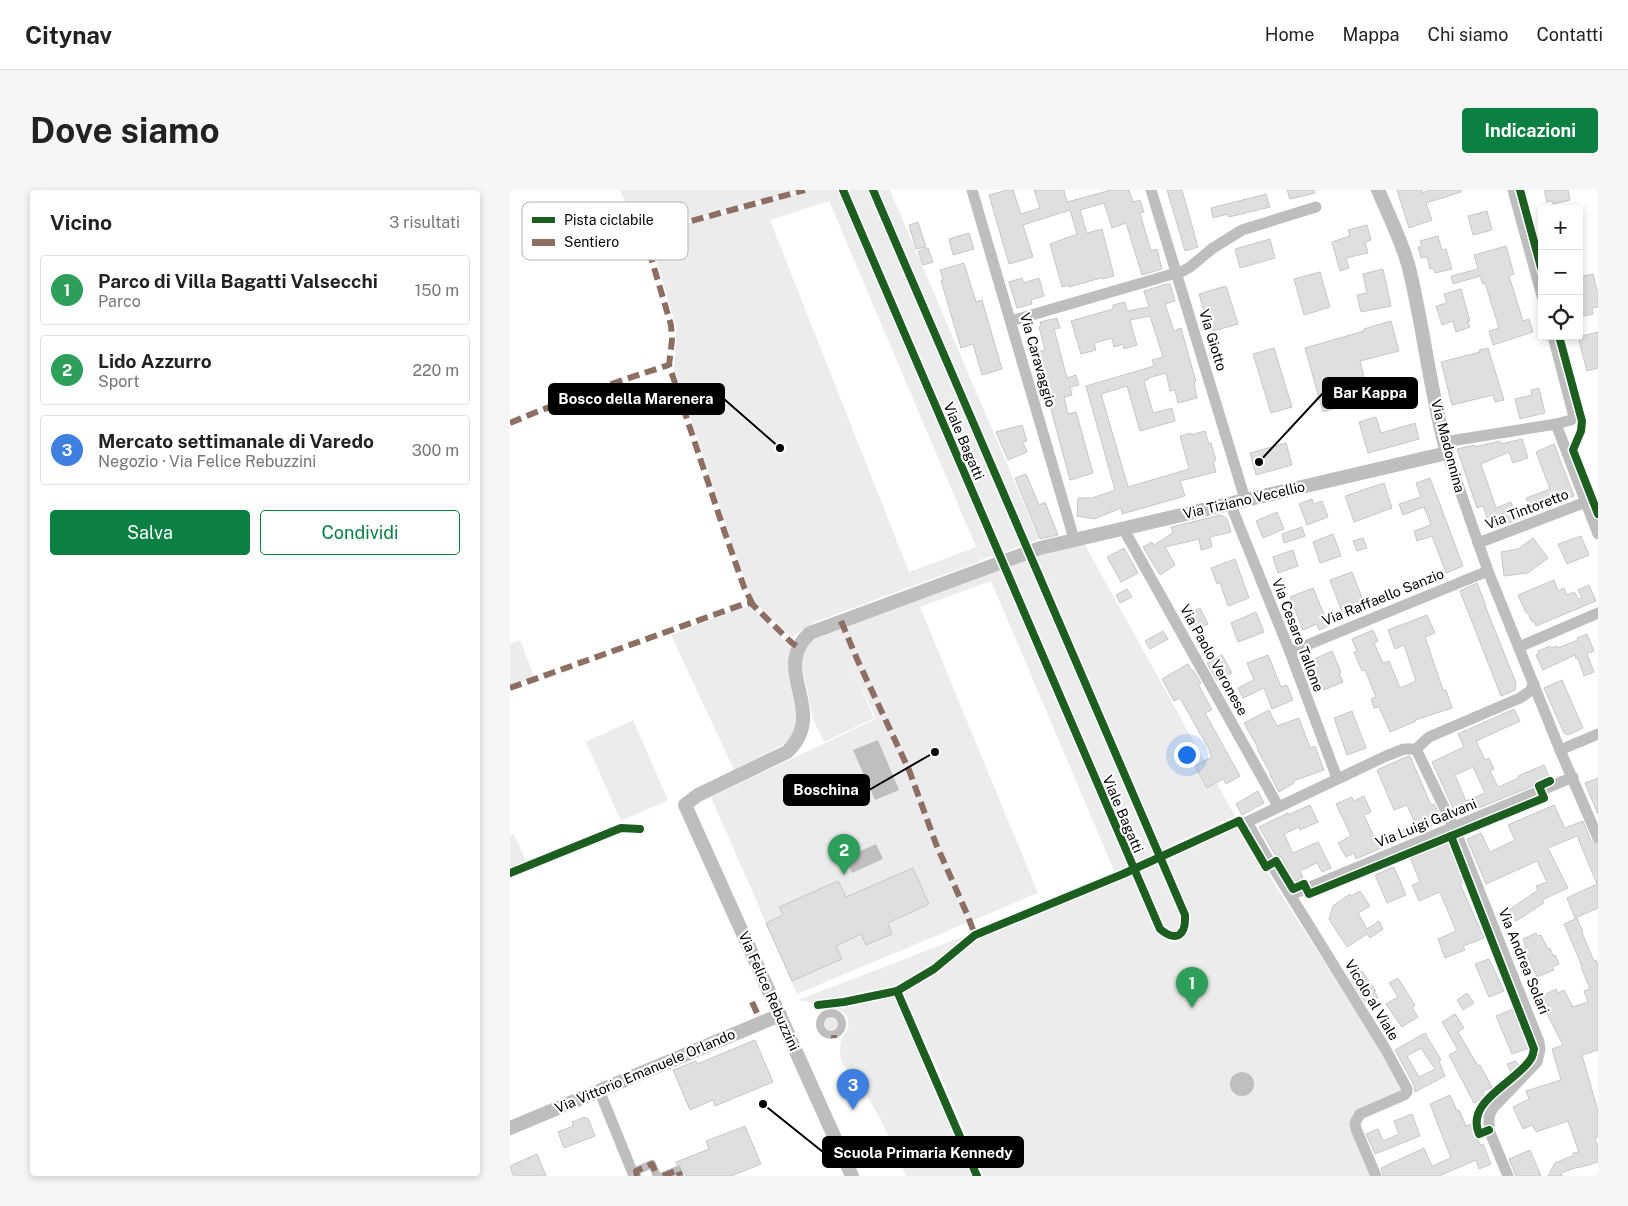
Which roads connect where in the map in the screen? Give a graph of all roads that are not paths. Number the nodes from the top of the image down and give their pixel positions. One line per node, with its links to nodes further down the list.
1 (972, 190): 8 (street, Via Caravaggio)
2 (1151, 190): 6 (street, Via Giotto)
3 (1378, 190): 11 (street, Via Madonnina)
4 (1513, 190): 7 (street)
5 (1316, 207): 6 (street)
6 (1176, 273): 8 (street); 12 (street, Via Giotto)
7 (1542, 295)
8 (1011, 321): 17 (street, Via Caravaggio)
9 (1554, 340): 10 (street)
10 (1556, 424): 11 (street); 13 (street)
11 (1446, 447): 12 (street, Via Tiziano Vecellio); 18 (street, Via Madonnina)
12 (1245, 499): 14 (street, Via Tiziano Vecellio)
13 (1586, 502): 16 (street); 18 (street, Via Tintoretto)
14 (1230, 503): 15 (street, Via Tiziano Vecellio); 22 (street, Via Cesare Tallone)
15 (1123, 528): 17 (street, Via Tiziano Vecellio); 30 (street, Via Paolo Veronese)
16 (1598, 534)
17 (1074, 539): 29 (street, Via Tiziano Vecellio)
18 (1478, 543): 19 (street, Via Madonnina)
19 (1488, 571): 21 (street, Via Madonnina); 22 (street, Via Raffaello Sanzio)
20 (1598, 613): 21 (street)
21 (1519, 647): 23 (street, Via Madonnina)
22 (1290, 652): 28 (street, Via Cesare Tallone)
23 (1534, 691): 25 (street); 26 (street, Via Madonnina)
24 (1598, 734): 26 (street)
25 (1416, 749): 28 (street); 31 (street, Via Andrea Solari)
26 (1560, 750): 27 (street, Via Madonnina)
27 (1573, 777): 31 (street, Via Luigi Galvani); 32 (street, Via Madonnina)
28 (1337, 778): 30 (street)
29 (685, 806): 34 (street, Via Felice Rebuzzini)
30 (1278, 806): 33 (street, Vicolo al Viale)
31 (1454, 828): 33 (street, Via Luigi Galvani); 43 (street, Via Andrea Solari)
32 (1598, 838)
33 (1291, 895): 42 (street, Vicolo al Viale)
34 (780, 1015): 35 (street, Via Vittorio Emanuele Orlando); 41 (street, Via Felice Rebuzzini)
35 (599, 1090): 36 (street, Via Vittorio Emanuele Orlando); 37 (street)
36 (510, 1128)
37 (635, 1176): 38 (street)
38 (657, 1176)
39 (663, 1176): 40 (street)
40 (680, 1176)
41 (852, 1176)
42 (1376, 1176)
43 (1508, 1176)

